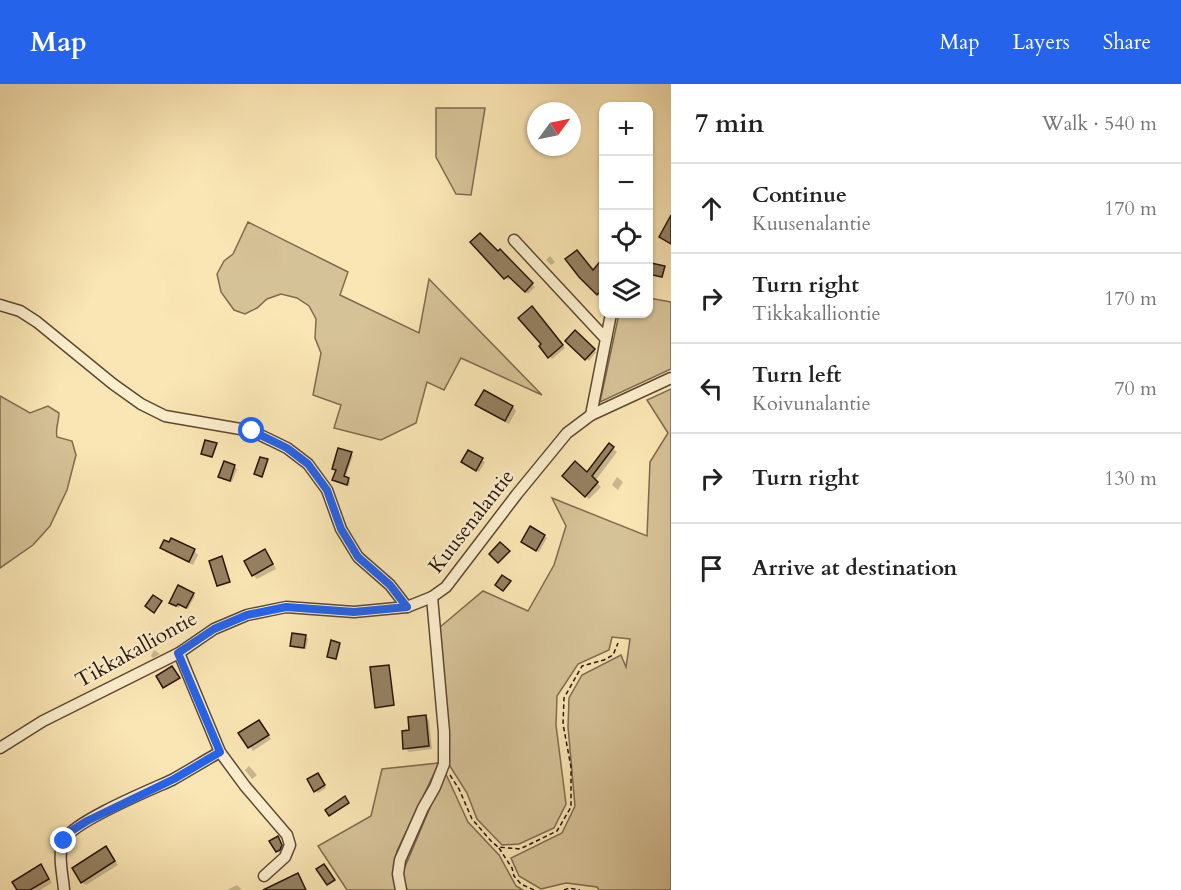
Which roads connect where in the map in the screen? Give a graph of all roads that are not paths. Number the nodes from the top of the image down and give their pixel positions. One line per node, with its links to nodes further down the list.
1 (514, 240): 4 (street)
2 (0, 305): 8 (street)
3 (610, 318): 4 (street)
4 (606, 339): 6 (street)
5 (671, 378): 6 (street, Kuusenalantie)
6 (591, 415): 7 (street, Kuusenalantie)
7 (432, 597): 8 (street, Kuusenalantie); 14 (street)
8 (407, 607): 9 (street, Tikkakalliontie)
9 (178, 653): 10 (street, Tikkakalliontie); 11 (street)
10 (0, 748)
11 (220, 752): 12 (street); 13 (street)
12 (264, 876)
13 (64, 890)
14 (401, 890)

